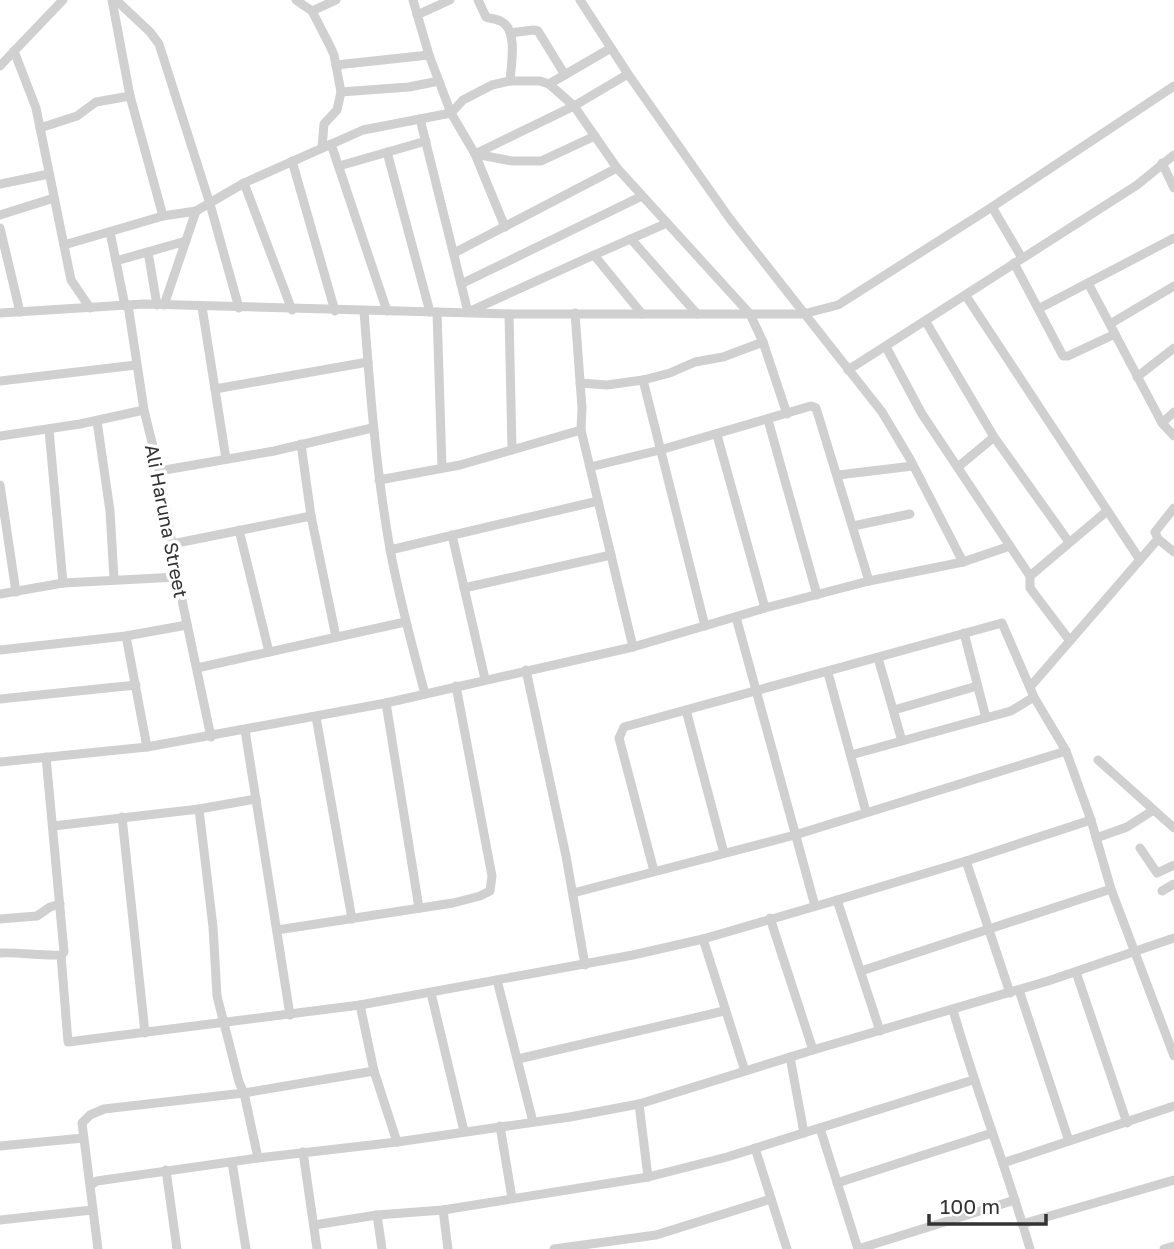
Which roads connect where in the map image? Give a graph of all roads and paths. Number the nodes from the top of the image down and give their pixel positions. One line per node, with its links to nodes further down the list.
1 (63, 0): 13 (street)
2 (114, 0): 24 (street); 45 (street)
3 (296, 0): 9 (street)
4 (336, 0): 9 (street)
5 (413, 0): 10 (street)
6 (449, 0): 10 (street)
7 (478, 0): 11 (street)
8 (580, 0): 12 (street)
9 (312, 11): 15 (street)
10 (417, 15): 14 (street)
11 (510, 33): 18 (street); 20 (street)
12 (611, 48): 17 (street); 18 (street)
13 (14, 51): 16 (street); 28 (street)
14 (429, 55): 15 (street); 19 (street)
15 (336, 65): 23 (street)
16 (0, 66)
17 (628, 74): 25 (street); 86 (street)
18 (565, 75): 21 (street)
19 (439, 81): 23 (street); 26 (street)
20 (510, 81): 21 (street); 26 (street)
21 (549, 84): 25 (street)
22 (1174, 86): 46 (street)
23 (341, 92): 31 (street)
24 (130, 96): 28 (street); 49 (street)
25 (574, 106): 29 (street); 33 (street)
26 (451, 113): 27 (street); 33 (street)
27 (420, 119): 30 (street); 31 (street)
28 (40, 128): 39 (street)
29 (595, 136): 33 (street); 38 (street)
30 (426, 141): 32 (street); 59 (street)
31 (327, 146): 35 (street); 37 (street)
32 (387, 152): 37 (street); 78 (street)
33 (475, 154): 51 (street)
34 (1174, 155): 36 (street)
35 (292, 161): 40 (street); 74 (street)
36 (1162, 163): 42 (street); 61 (street)
37 (339, 166): 76 (street)
38 (617, 168): 43 (street); 51 (street)
39 (49, 174): 41 (street); 44 (street)
40 (244, 183): 45 (street); 73 (street)
41 (0, 184)
42 (1174, 188)
43 (642, 196): 50 (street); 64 (street)
44 (54, 198): 48 (street); 57 (street)
45 (210, 204): 47 (street); 71 (street)
46 (992, 207): 61 (street); 86 (street)
47 (196, 211): 49 (street); 56 (street)
48 (0, 215)
49 (163, 216): 53 (street)
50 (667, 223): 55 (street); 85 (street)
51 (505, 227): 59 (street)
52 (0, 228): 77 (street)
53 (110, 232): 57 (street); 62 (street, Ali Haruna Street)
54 (1174, 238): 63 (street)
55 (631, 239): 60 (street); 84 (street)
56 (186, 241): 58 (street); 67 (street)
57 (64, 245): 70 (street)
58 (148, 252): 62 (street); 67 (street)
59 (454, 253): 64 (street)
60 (594, 255): 79 (street); 83 (street)
61 (1018, 260): 66 (street); 72 (street)
62 (116, 261): 68 (street, Ali Haruna Street)
63 (1088, 283): 72 (street); 88 (street)
64 (461, 285): 79 (street)
65 (1174, 286): 88 (street)
66 (966, 296): 87 (street); 128 (street)
67 (161, 305): 68 (street); 69 (street)
68 (127, 306): 70 (street); 94 (street, Ali Haruna Street)
69 (202, 307): 71 (street); 100 (street)
70 (90, 308): 77 (street)
71 (239, 308): 73 (street)
72 (1040, 308): 89 (street)
73 (292, 310): 74 (street)
74 (335, 311): 75 (street)
75 (364, 311): 76 (street); 93 (street)
76 (387, 311): 78 (street)
77 (20, 312): 80 (street)
78 (433, 312): 79 (street); 121 (street)
79 (468, 312): 82 (street)
80 (0, 313)
81 (575, 313): 82 (street); 83 (street); 99 (street)
82 (509, 314): 115 (street)
83 (642, 314): 84 (street)
84 (697, 314): 85 (street)
85 (750, 314): 86 (street); 90 (street)
86 (803, 314): 95 (street)
87 (926, 322): 91 (street); 113 (street)
88 (1110, 324): 89 (street)
89 (1115, 334): 96 (street)
90 (764, 342): 97 (street); 103 (street)
91 (886, 347): 95 (street); 120 (street)
92 (1174, 348): 96 (street)
93 (368, 362): 100 (street); 107 (street)
94 (136, 365): 98 (street); 101 (street, Ali Haruna Street)
95 (848, 370): 118 (street)
96 (1137, 377): 106 (street)
97 (643, 380): 99 (street); 116 (street)
98 (0, 382)
99 (580, 383): 109 (street)
100 (215, 388): 117 (street)
101 (144, 410): 105 (street); 122 (street, Ali Haruna Street)
102 (1174, 412): 106 (street)
103 (787, 414): 104 (street); 123 (street)
104 (768, 420): 110 (street); 151 (street)
105 (97, 421): 108 (street); 145 (street)
106 (1162, 423): 112 (street)
107 (372, 428): 114 (street); 124 (street)
108 (49, 430): 111 (street); 147 (street)
109 (581, 430): 115 (street); 119 (street)
110 (717, 435): 116 (street); 152 (street)
111 (0, 436)
112 (1174, 436)
113 (994, 437): 120 (street); 135 (street)
114 (301, 444): 117 (street); 130 (street)
115 (512, 450): 121 (street)
116 (660, 450): 119 (street); 156 (street)
117 (226, 459): 122 (street)
118 (913, 466): 123 (street); 142 (street)
119 (590, 467): 126 (street)
120 (958, 467): 137 (street)
121 (442, 468): 124 (street)
122 (159, 471): 136 (street, Ali Haruna Street)
123 (838, 475): 131 (street)
124 (379, 480): 138 (street)
125 (0, 485): 149 (street)
126 (598, 501): 133 (street); 140 (street)
127 (1174, 508): 134 (street)
128 (1107, 511): 135 (street); 141 (street)
129 (910, 514): 131 (street)
130 (311, 516): 132 (street); 159 (street)
131 (853, 526): 146 (street)
132 (239, 530): 136 (street); 163 (street)
133 (452, 535): 138 (street); 148 (street)
134 (1158, 539): 139 (street); 141 (street)
135 (1069, 542): 143 (street)
136 (172, 544): 144 (street, Ali Haruna Street)
137 (1010, 546): 142 (street); 143 (street)
138 (390, 550): 154 (street)
139 (1174, 552)
140 (611, 555): 148 (street); 161 (street)
141 (1140, 560): 160 (street)
142 (963, 562): 146 (street)
143 (1030, 576): 160 (street)
144 (178, 577): 145 (street); 155 (street, Ali Haruna Street)
145 (114, 579): 147 (street)
146 (869, 581): 151 (street)
147 (63, 583): 149 (street)
148 (464, 588): 168 (street)
149 (16, 592): 150 (street)
150 (0, 594)
151 (817, 595): 152 (street)
152 (765, 608): 153 (street)
153 (736, 617): 156 (street); 173 (street)
154 (405, 622): 159 (street); 174 (street)
155 (187, 625): 158 (street); 165 (street, Ali Haruna Street)
156 (705, 626): 161 (street)
157 (964, 634): 164 (street); 171 (street); 172 (street)
158 (127, 636): 162 (street); 169 (street)
159 (336, 637): 163 (street)
160 (1070, 641): 172 (street)
161 (633, 647): 166 (street)
162 (0, 650)
163 (270, 652): 165 (street)
164 (878, 658): 167 (street); 179 (street)
165 (197, 668): 183 (street, Ali Haruna Street)
166 (527, 670): 168 (street); 209 (street)
167 (828, 673): 173 (street); 187 (street)
168 (485, 679): 170 (street)
169 (136, 685): 176 (street); 185 (street)
170 (456, 686): 174 (street); 213 (street)
171 (978, 686): 179 (street); 181 (street)
172 (1030, 687): 175 (street)
173 (756, 692): 178 (street); 199 (street)
174 (425, 694): 177 (street)
175 (1034, 697): 181 (street); 186 (street)
176 (0, 699)
177 (386, 703): 180 (street); 213 (street)
178 (686, 710): 202 (street); 205 (street)
179 (894, 710): 184 (street)
180 (316, 717): 182 (street); 216 (street)
181 (986, 718): 184 (street)
182 (245, 730): 183 (street); 191 (street)
183 (211, 737): 185 (street)
184 (902, 741): 187 (street)
185 (147, 747): 188 (street)
186 (1066, 751): 194 (street); 196 (street)
187 (851, 755): 194 (street)
188 (46, 758): 190 (street); 197 (street)
189 (1098, 760): 193 (street)
190 (0, 762)
191 (256, 799): 192 (street); 218 (street)
192 (199, 808): 195 (street); 234 (street)
193 (1152, 811): 198 (street); 200 (street)
194 (866, 812): 199 (street)
195 (122, 817): 197 (street); 236 (street)
196 (1091, 820): 200 (street); 203 (street)
197 (53, 826): 211 (street)
198 (1174, 828)
199 (795, 835): 202 (street); 212 (street)
200 (1096, 838): 207 (street)
201 (1140, 848): 204 (street)
202 (724, 853): 205 (street)
203 (966, 862): 210 (street); 217 (street)
204 (1174, 865)
205 (654, 871): 209 (street)
206 (1174, 884): 208 (street)
207 (1111, 889): 217 (street); 222 (street)
208 (1162, 891)
209 (573, 893): 224 (street)
210 (837, 900): 212 (street); 225 (street)
211 (60, 904): 215 (street); 223 (street)
212 (815, 906): 214 (street)
213 (419, 908): 216 (street)
214 (770, 918): 220 (street); 237 (street)
215 (0, 919)
216 (352, 919): 218 (street)
217 (987, 929): 225 (street); 228 (street)
218 (277, 930): 233 (street)
219 (1174, 938): 222 (street)
220 (703, 939): 224 (street); 232 (street)
221 (0, 953): 223 (street)
222 (1135, 953): 226 (street); 238 (street)
223 (61, 955): 236 (street)
224 (585, 965): 227 (street)
225 (861, 971): 235 (street)
226 (1076, 972): 228 (street); 248 (street)
227 (497, 980): 229 (street); 240 (street)
228 (1014, 992): 231 (street); 256 (street)
229 (431, 993): 230 (street); 251 (street)
230 (360, 1006): 233 (street); 241 (street)
231 (953, 1010): 235 (street); 243 (street)
232 (724, 1011): 240 (street); 242 (street)
233 (290, 1015): 234 (street)
234 (223, 1024): 236 (street); 244 (street)
235 (880, 1031): 237 (street)
236 (145, 1033)
237 (813, 1050): 239 (street)
238 (1174, 1056)
239 (790, 1057): 242 (street); 252 (street)
240 (518, 1059): 247 (street)
241 (374, 1071): 244 (street); 255 (street)
242 (745, 1071): 245 (street)
243 (973, 1080): 250 (street); 253 (street)
244 (244, 1093): 254 (street); 260 (street)
245 (639, 1104): 247 (street); 264 (street)
246 (1174, 1106): 248 (street)
247 (533, 1122): 249 (street)
248 (1127, 1122): 256 (street)
249 (500, 1126): 251 (street); 268 (street)
250 (820, 1128): 252 (street); 266 (street)
251 (464, 1131): 255 (street)
252 (804, 1133): 258 (street)
253 (992, 1133): 262 (street); 266 (street)
254 (83, 1138): 257 (street); 267 (street)
255 (397, 1142): 259 (street)
256 (1069, 1142): 262 (street)
257 (0, 1146)
258 (755, 1149): 264 (street); 269 (street)
259 (303, 1152): 260 (street); 276 (street)
260 (258, 1157): 261 (street)
261 (232, 1162): 263 (street); 280 (street)
262 (1003, 1163): 270 (street)
263 (166, 1170): 267 (street); 279 (street)
264 (648, 1178): 268 (street)
265 (1174, 1180): 275 (street)
266 (837, 1183): 286 (street)
267 (90, 1185): 271 (street)
268 (512, 1198): 272 (street)
269 (771, 1199): 284 (street); 285 (street)
270 (1015, 1200): 275 (street); 286 (street)
271 (92, 1210): 274 (street); 278 (street)
272 (443, 1210): 273 (street); 283 (street)
273 (377, 1215): 276 (street); 282 (street)
274 (0, 1220)
275 (1023, 1224): 287 (street)
276 (314, 1225): 281 (street)
277 (1174, 1246): 288 (street)
278 (98, 1249)
279 (177, 1249)
280 (246, 1249)
281 (317, 1249)
282 (382, 1249)
283 (448, 1249)
284 (554, 1249)
285 (787, 1249)
286 (858, 1249)
287 (1030, 1249)
288 (1164, 1249)

